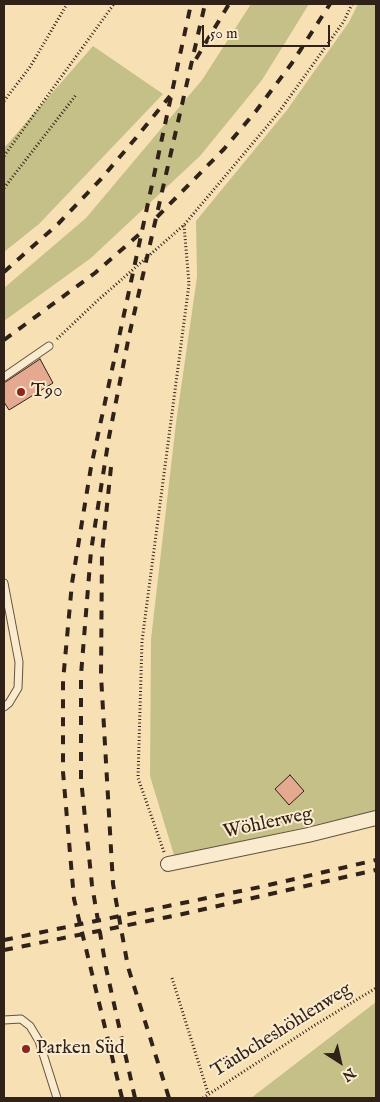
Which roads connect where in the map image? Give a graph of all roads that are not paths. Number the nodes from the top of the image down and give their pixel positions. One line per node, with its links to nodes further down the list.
1 (49, 346): 2 (lane)
2 (4, 377)
3 (4, 582): 4 (lane)
4 (7, 705)
5 (376, 818): 6 (street, Wöhlerweg)
6 (168, 864)
7 (4, 1020): 8 (lane)
8 (57, 1098)

